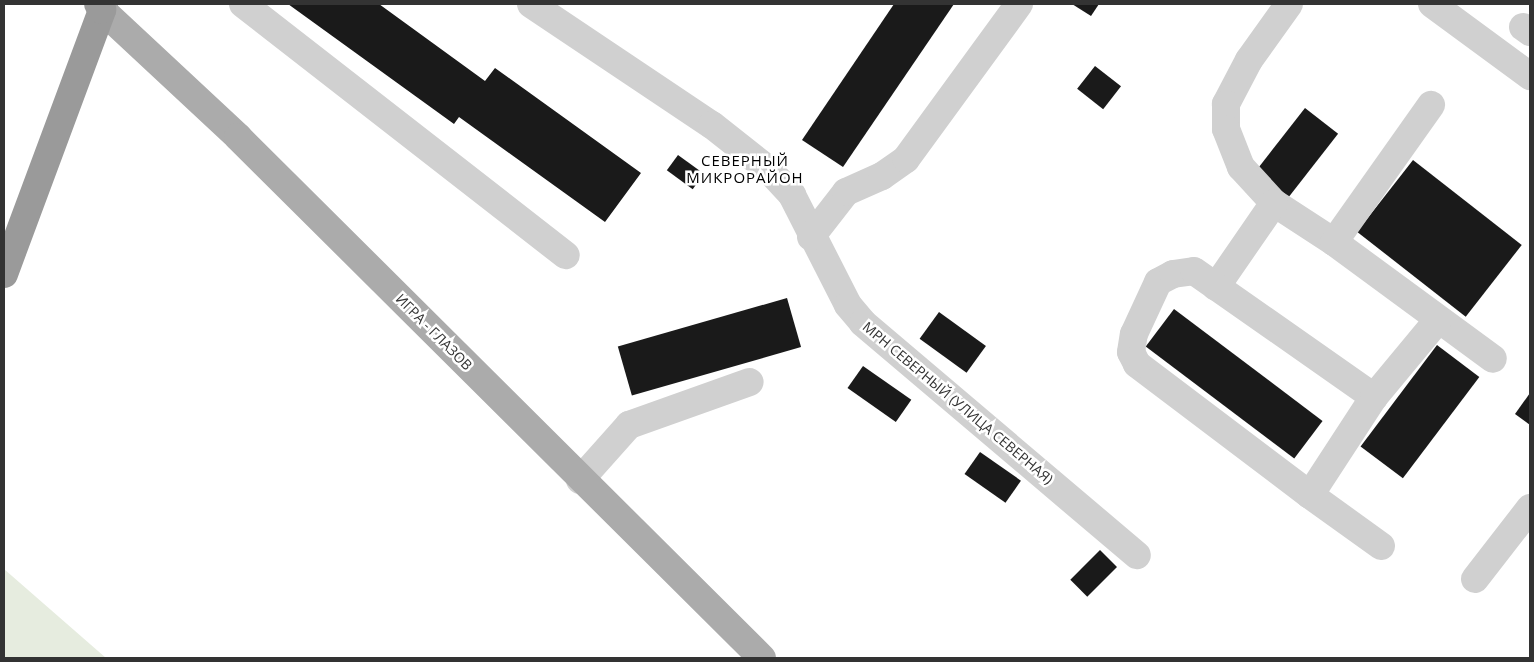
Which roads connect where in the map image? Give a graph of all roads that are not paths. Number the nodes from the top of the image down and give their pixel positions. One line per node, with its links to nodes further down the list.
1 (243, 4): 12 (street)
2 (531, 4): 10 (street, МРН СЕВЕРНЫЙ (УЛИЦА СЕВЕРНАЯ))
3 (1019, 4): 10 (street)
4 (1289, 4): 9 (street)
5 (1432, 4): 7 (street)
6 (101, 6): 13 (highway); 19 (main road, ИГРА - ГЛАЗОВ)
7 (1530, 76)
8 (1431, 105): 11 (street)
9 (1274, 203): 11 (street); 14 (street)
10 (811, 237): 23 (street, МРН СЕВЕРНЫЙ (УЛИЦА СЕВЕРНАЯ))
11 (1334, 242): 15 (street)
12 (566, 255)
13 (4, 274)
14 (1216, 287): 18 (street); 20 (street)
15 (1438, 320): 16 (street); 18 (street)
16 (1492, 359)
17 (750, 382): 19 (street)
18 (1374, 398): 20 (street)
19 (580, 480): 25 (main road, ИГРА - ГЛАЗОВ)
20 (1310, 495): 22 (street)
21 (1530, 508): 24 (street)
22 (1381, 546)
23 (1137, 555)
24 (1475, 579)
25 (762, 658)

